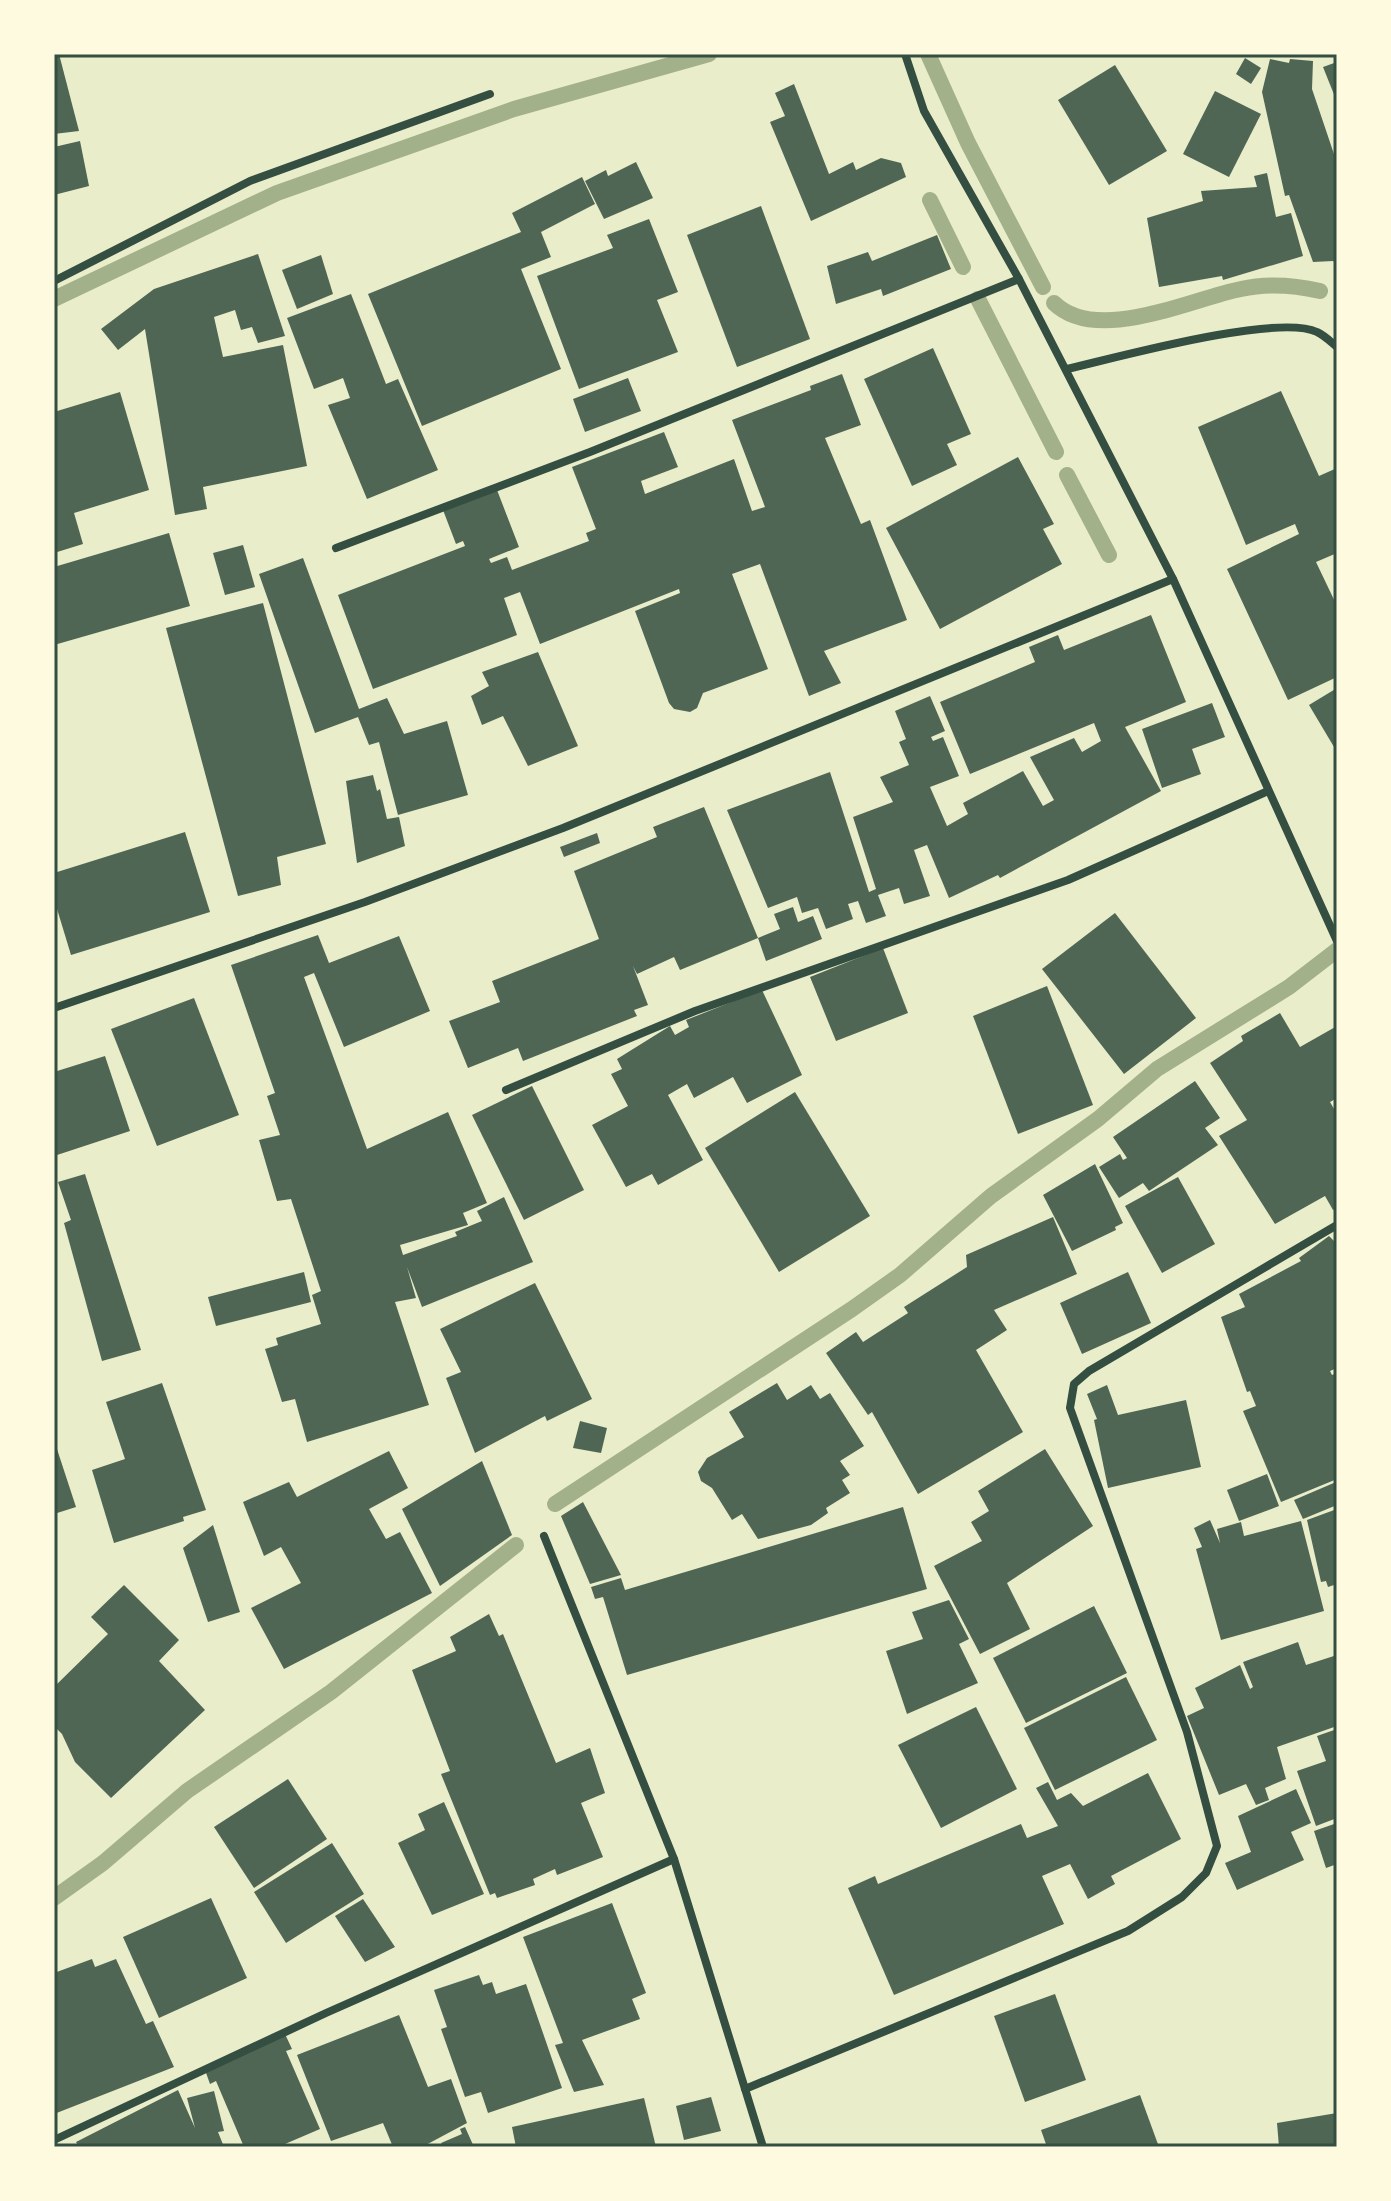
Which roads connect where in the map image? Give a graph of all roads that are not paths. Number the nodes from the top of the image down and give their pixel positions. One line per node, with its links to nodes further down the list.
1 (905, 54): 3 (street)
2 (490, 94): 4 (street)
3 (1019, 279): 6 (street); 7 (street)
4 (54, 281)
5 (1337, 347): 6 (street)
6 (1067, 369): 8 (street)
7 (336, 548)
8 (1173, 579): 9 (street); 11 (street)
9 (1268, 791): 10 (street); 12 (street)
10 (1337, 941)
11 (54, 1008)
12 (506, 1090)
13 (1337, 1225): 16 (street)
14 (544, 1536): 15 (street)
15 (674, 1859): 16 (street); 17 (street)
16 (745, 2089): 18 (street)
17 (54, 2140)
18 (763, 2147)

